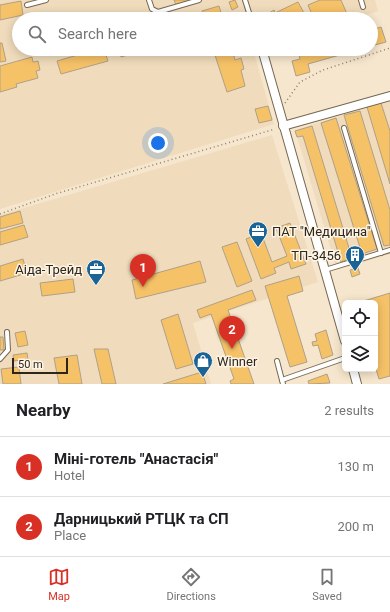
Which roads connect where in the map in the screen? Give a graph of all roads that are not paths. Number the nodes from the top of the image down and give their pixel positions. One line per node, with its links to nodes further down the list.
1 (46, 0): 6 (lane)
2 (149, 0): 3 (lane)
3 (199, 0)
4 (245, 0): 8 (lane)
5 (361, 0): 7 (lane)
6 (27, 5)
7 (363, 7)
8 (249, 12)
9 (264, 56): 11 (street)
10 (390, 96): 11 (street)
11 (283, 126): 15 (street)
12 (344, 128): 14 (lane)
13 (390, 250): 14 (lane)
14 (381, 253): 15 (lane)
15 (324, 270): 17 (street)
16 (7, 332): 18 (lane)
17 (344, 336)
18 (0, 359)
19 (342, 359): 22 (lane)
20 (277, 361): 22 (lane)
21 (354, 372): 23 (street)
22 (282, 382)
23 (356, 384)

